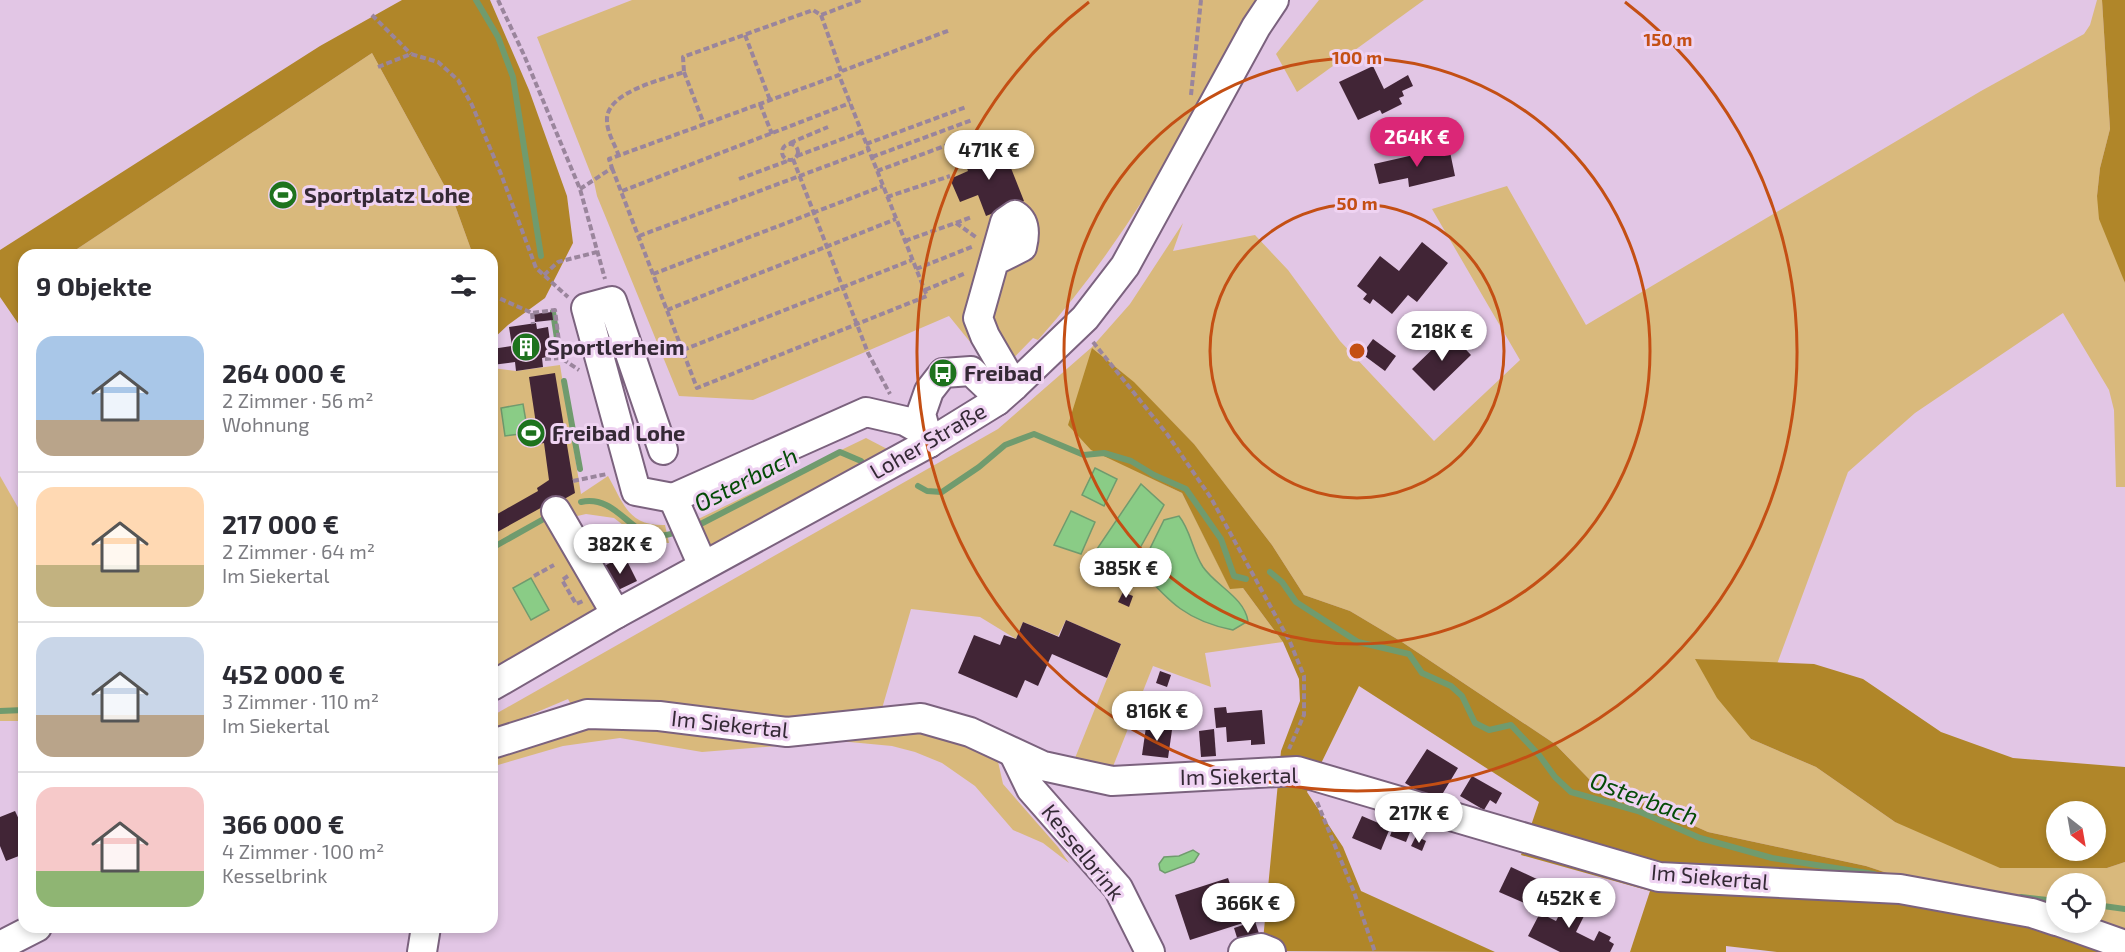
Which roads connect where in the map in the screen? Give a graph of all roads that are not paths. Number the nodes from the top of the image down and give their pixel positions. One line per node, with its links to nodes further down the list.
1 (1274, 0): 5 (street, Loher Straße)
2 (988, 252): 4 (street)
3 (959, 304): 4 (street)
4 (985, 336): 5 (street)
5 (1006, 394): 6 (street, Loher Straße); 6 (street)
6 (929, 443): 8 (street); 10 (street, Loher Straße)
7 (663, 450): 8 (street)
8 (673, 498): 10 (street)
9 (556, 511): 11 (street)
10 (703, 566): 11 (street, Loher Straße)
11 (616, 614): 12 (street, Loher Straße)
12 (498, 683)
13 (498, 742): 14 (street, Im Siekertal)
14 (1014, 754): 15 (street, Im Siekertal); 22 (street, Kesselbrink)
15 (2046, 918)
16 (25, 933): 20 (street)
17 (425, 933): 21 (street)
18 (2090, 933): 19 (street, Im Siekertal)
19 (2125, 945)
20 (0, 946)
21 (422, 952)
22 (1150, 952)
23 (1243, 952): 24 (street)
24 (1271, 952)

